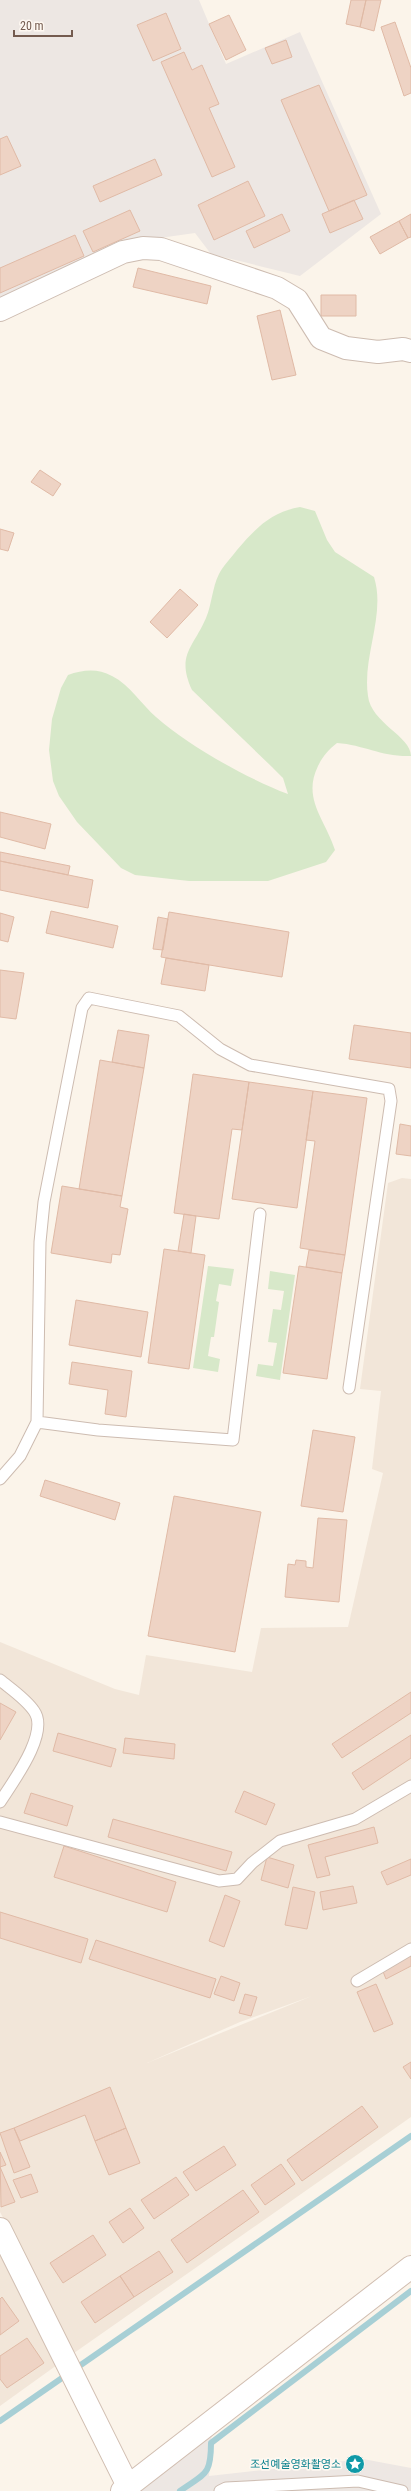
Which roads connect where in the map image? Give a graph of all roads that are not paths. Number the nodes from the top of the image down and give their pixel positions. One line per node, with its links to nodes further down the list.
1 (0, 310): 2 (street)
2 (411, 351)
3 (260, 1214): 5 (lane)
4 (349, 1388): 5 (lane)
5 (37, 1422): 6 (lane)
6 (0, 1479)
7 (0, 1680): 9 (lane)
8 (411, 1786): 10 (lane)
9 (0, 1802)
10 (0, 1822)
11 (411, 1948): 12 (lane)
12 (357, 1981)
13 (0, 2229): 15 (street)
14 (411, 2268): 15 (street)
15 (131, 2489)
16 (220, 2491): 17 (lane)
17 (402, 2491)

